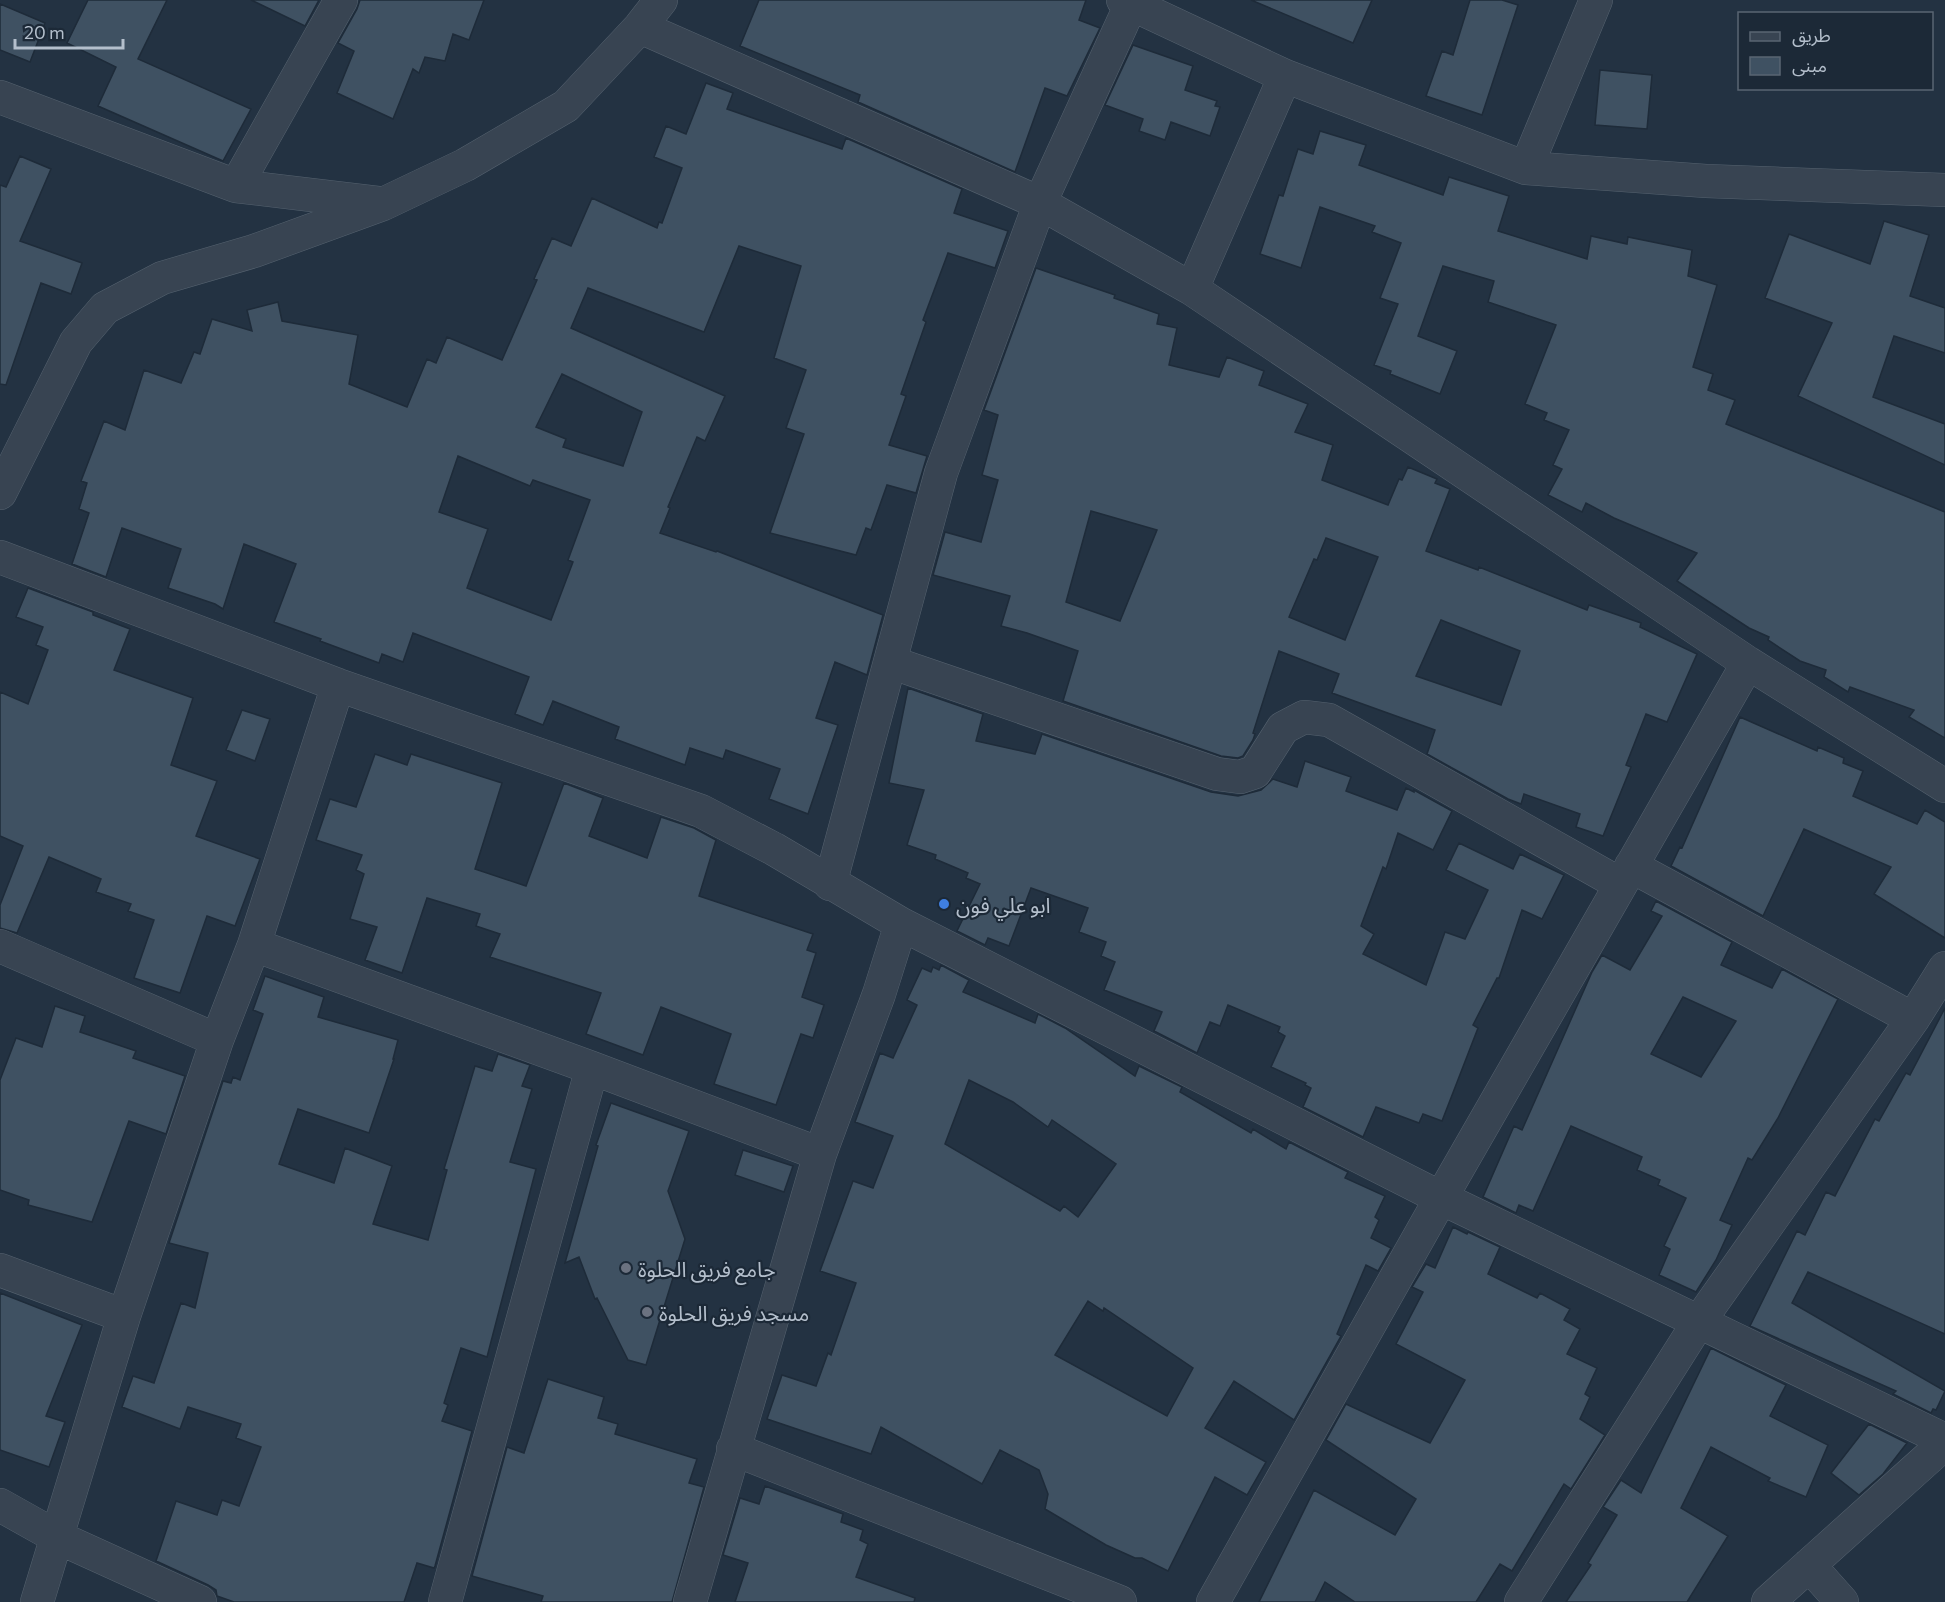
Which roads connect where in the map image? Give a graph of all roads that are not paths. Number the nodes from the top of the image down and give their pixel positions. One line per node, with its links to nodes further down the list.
1 (341, 0): 9 (street)
2 (661, 0): 5 (street)
3 (1596, 0): 8 (street)
4 (1129, 1): 6 (street); 11 (street)
5 (640, 27): 11 (street); 12 (street)
6 (1285, 75): 8 (street); 13 (street)
7 (0, 97): 9 (street)
8 (1526, 168): 10 (street)
9 (236, 186): 12 (street)
10 (1945, 190)
11 (1040, 203): 13 (street); 16 (street)
12 (383, 204): 14 (street)
13 (1192, 289): 17 (street)
14 (0, 493)
15 (0, 557): 18 (street)
16 (890, 662): 20 (street); 21 (street)
17 (1748, 663): 19 (street); 20 (street)
18 (338, 686): 21 (street); 23 (street)
19 (1945, 786)
20 (1625, 875): 26 (street); 30 (street)
21 (830, 884): 22 (street)
22 (901, 924): 29 (street); 30 (street)
23 (254, 945): 27 (street); 28 (street)
24 (0, 946): 27 (street)
25 (1945, 968): 26 (street)
26 (1913, 1019): 33 (street)
27 (218, 1040): 32 (street)
28 (592, 1068): 29 (street); 41 (street)
29 (820, 1154): 35 (street)
30 (1441, 1198): 33 (street); 44 (street)
31 (0, 1270): 32 (street)
32 (124, 1316): 37 (street)
33 (1698, 1323): 34 (street); 45 (street)
34 (1945, 1442): 38 (street)
35 (733, 1449): 42 (street); 43 (street)
36 (0, 1505): 37 (street)
37 (57, 1537): 39 (street); 40 (street)
38 (1809, 1565): 46 (street); 47 (street)
39 (37, 1602)
40 (200, 1602)
41 (445, 1602)
42 (690, 1602)
43 (1120, 1602)
44 (1213, 1602)
45 (1521, 1602)
46 (1768, 1602)
47 (1842, 1602)

